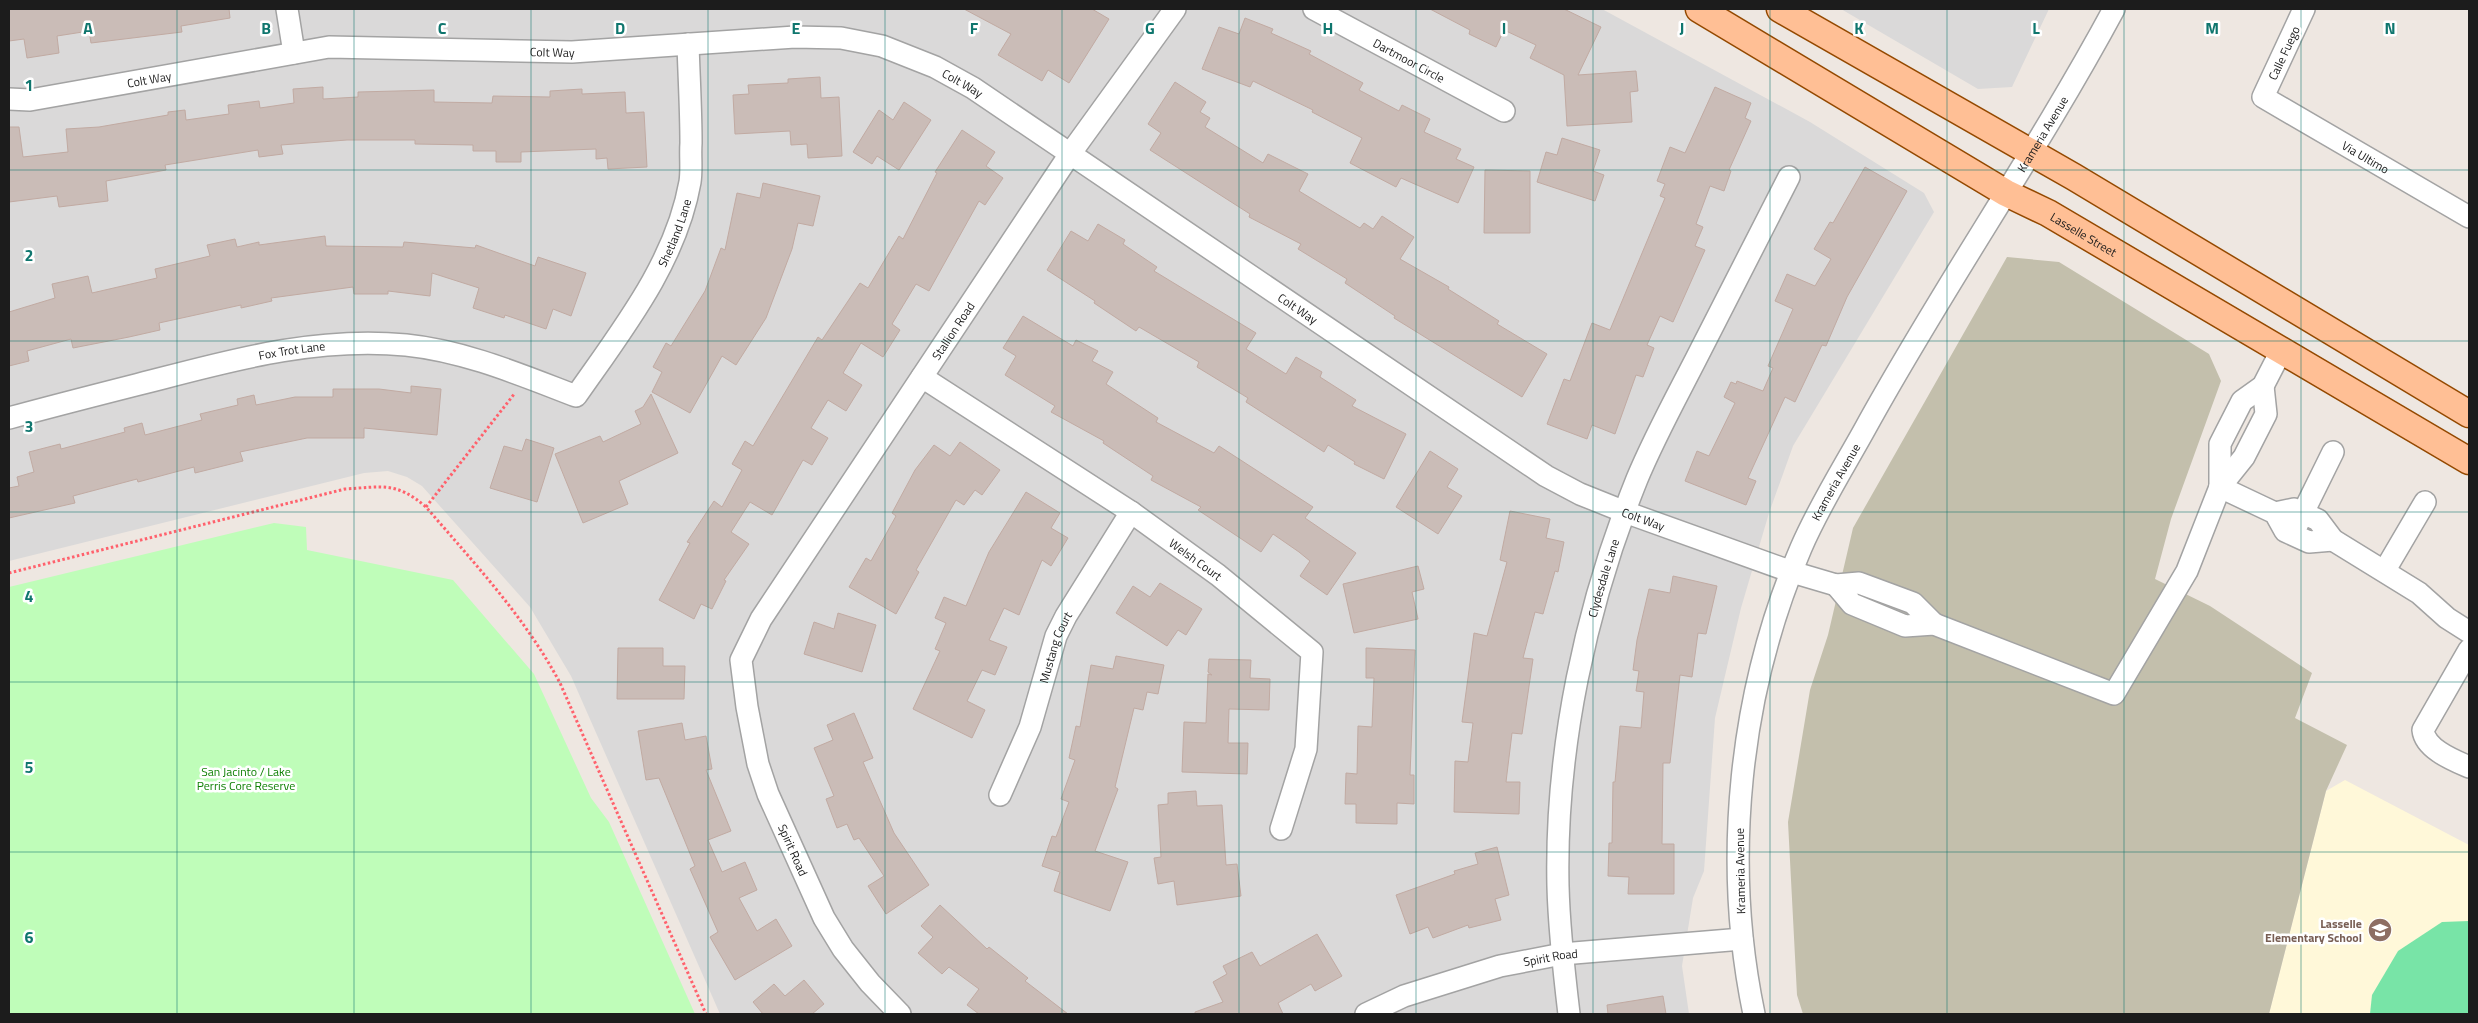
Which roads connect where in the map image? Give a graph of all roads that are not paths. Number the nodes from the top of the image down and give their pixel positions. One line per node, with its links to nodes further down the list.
1 (287, 9): 9 (street)
2 (1175, 9): 14 (street, Stallion Road)
3 (1314, 9): 12 (street, Dartmoor Circle)
4 (1699, 9): 16 (main road, Lasselle Street)
5 (1780, 9): 13 (main road)
6 (2114, 9): 13 (street, Krameria Avenue)
7 (2304, 9): 10 (street, Calle Fuego)
8 (688, 44): 9 (street, Colt Way); 14 (street, Colt Way); 20 (street, Shetland Lane)
9 (294, 53): 11 (street, Colt Way)
10 (2263, 97): 17 (street, Via Ultimo)
11 (9, 99)
12 (1504, 111)
13 (2031, 152): 16 (street, Krameria Avenue); 21 (main road)
14 (1070, 154): 19 (street, Stallion Road); 28 (street, Colt Way)
15 (1789, 177): 28 (street, Clydesdale Lane)
16 (2006, 193): 18 (main road, Lasselle Street); 34 (street, Krameria Avenue)
17 (2469, 218)
18 (2281, 351): 24 (main road, Lasselle Street); 25 (street)
19 (922, 377): 27 (street, Welsh Court); 37 (street, Stallion Road)
20 (576, 396): 22 (street, Fox Trot Lane)
21 (2469, 414)
22 (9, 418)
23 (2333, 452): 30 (street)
24 (2469, 461)
25 (2220, 487): 29 (street); 34 (street, Colt Way)
26 (2425, 502): 33 (street)
27 (1131, 512): 39 (street, Mustang Court); 40 (street, Welsh Court)
28 (1625, 512): 34 (street, Colt Way); 42 (street, Clydesdale Lane)
29 (2275, 513): 30 (street); 31 (street)
30 (2303, 513): 31 (street); 32 (street)
31 (2292, 534): 32 (street)
32 (2333, 540): 33 (street)
33 (2385, 570): 35 (street)
34 (1792, 572): 41 (street, Krameria Avenue)
35 (2469, 632)
36 (2469, 650): 38 (street)
37 (741, 660): 43 (street, Spirit Road)
38 (2469, 767)
39 (1000, 795)
40 (1282, 829)
41 (1742, 939): 42 (street, Spirit Road); 46 (street, Krameria Avenue)
42 (1562, 954): 44 (street, Spirit Road); 45 (street, Clydesdale Lane)
43 (900, 1014)
44 (1366, 1014)
45 (1569, 1014)
46 (1754, 1014)

